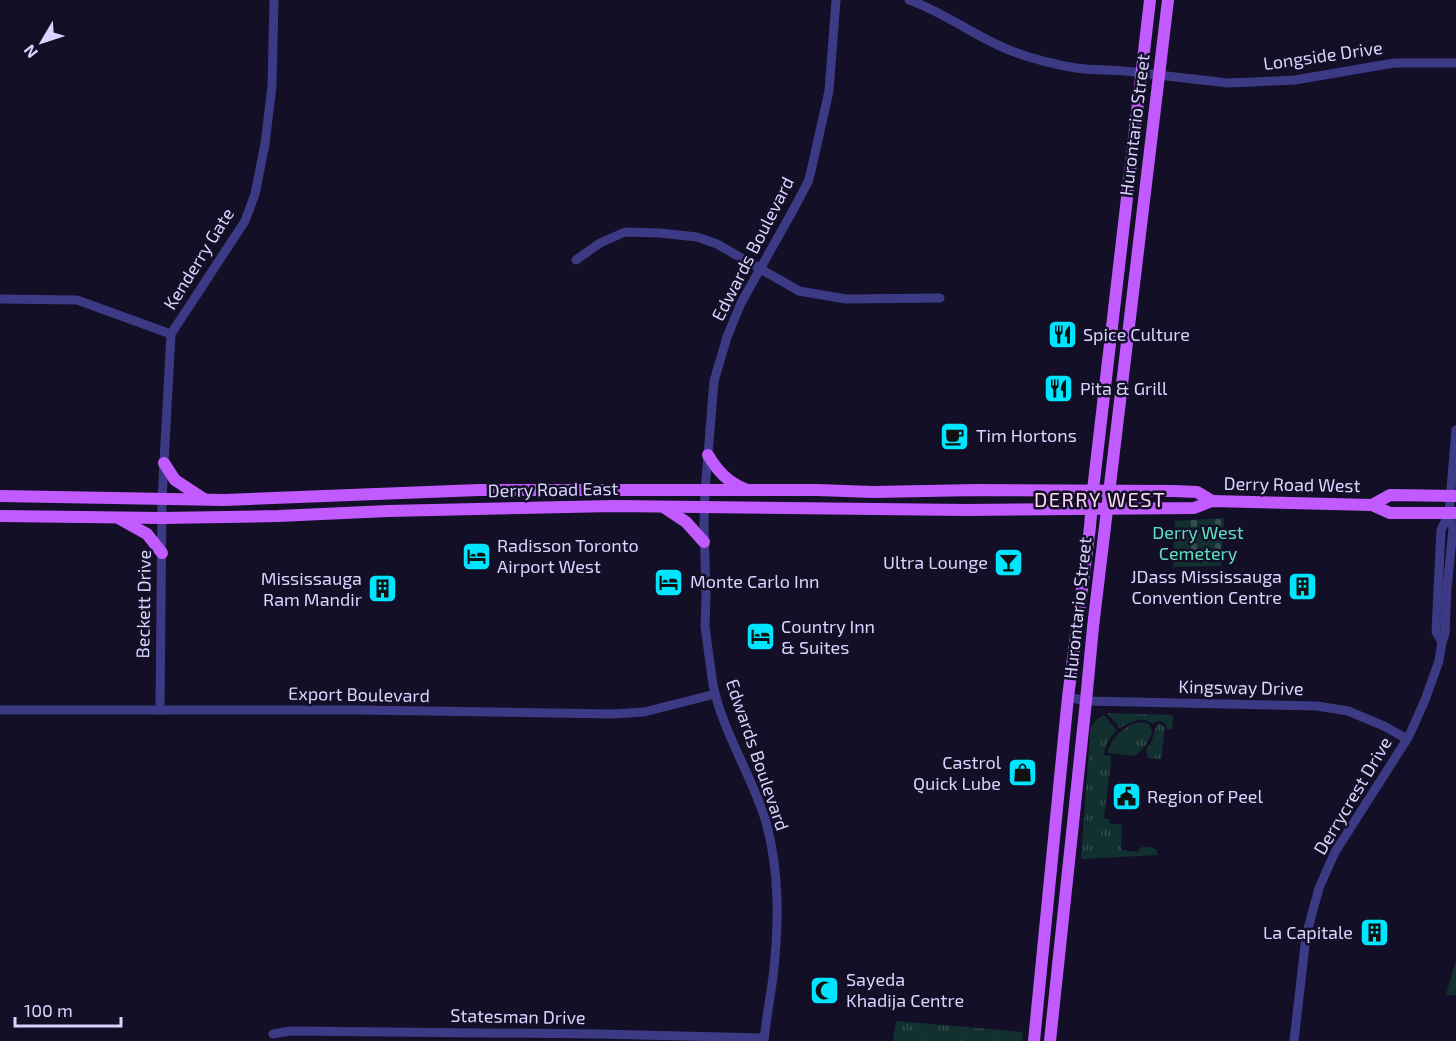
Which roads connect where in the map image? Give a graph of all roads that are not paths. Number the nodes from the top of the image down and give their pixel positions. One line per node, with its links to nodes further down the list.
1 (274, 0): 13 (street, Kenderry Gate)
2 (836, 0): 10 (street, Edwards Boulevard)
3 (909, 0): 7 (street, Longside Drive)
4 (1150, 0): 7 (main road, Hurontario Street)
5 (1168, 0): 8 (main road, Hurontario Street)
6 (1456, 63): 8 (street, Longside Drive)
7 (1141, 74): 8 (street, Longside Drive); 18 (main road, Hurontario Street)
8 (1159, 75): 19 (main road, Hurontario Street)
9 (576, 260): 10 (street)
10 (760, 268): 11 (street); 15 (street, Edwards Boulevard)
11 (940, 297)
12 (0, 299): 13 (street)
13 (171, 334): 16 (street, Kenderry Gate)
14 (1456, 430): 24 (street, Derrycrest Drive)
15 (708, 454): 17 (street, Edwards Boulevard); 22 (main road)
16 (164, 463): 26 (street, Kenderry Gate); 27 (main road)
17 (705, 490): 21 (main road, Derry Road East); 22 (main road, Derry Road East); 34 (street, Edwards Boulevard)
18 (1093, 490): 19 (main road, Derry Road West); 22 (main road, Derry Road East); 36 (main road, Hurontario Street)
19 (1109, 490): 29 (main road, Derry Road West); 35 (main road, Hurontario Street)
20 (570, 491): 21 (main road, Derry Road East); 25 (main road, Derry Road East); 32 (main road)
21 (613, 491): 31 (main road)
22 (749, 491)
23 (0, 496): 26 (main road, Derry Road East)
24 (1453, 496): 30 (main road, Derry Road West); 38 (street, Derrycrest Drive)
25 (314, 497): 28 (main road, Derry Road East); 39 (main road)
26 (162, 499): 27 (main road, Derry Road East); 43 (street, Beckett Drive)
27 (205, 499): 28 (main road, Derry Road East)
28 (257, 499): 41 (main road)
29 (1212, 501): 30 (main road, Derry Road West); 35 (main road, Derry Road West)
30 (1372, 505): 38 (main road, Derry Road West)
31 (614, 506): 32 (main road, Derry Road East); 33 (main road, Derry Road East)
32 (569, 507): 39 (main road, Derry Road East)
33 (664, 507): 34 (main road, Derry Road East); 45 (main road)
34 (704, 508): 37 (main road, Derry Road East); 45 (street, Edwards Boulevard)
35 (1107, 508): 36 (main road, Derry Road East); 49 (main road, Hurontario Street)
36 (1092, 509): 37 (main road, Derry Road East); 44 (main road, Hurontario Street)
37 (1024, 510): 44 (main road)
38 (1453, 513): 52 (street, Derrycrest Drive)
39 (315, 514): 41 (main road, Derry Road East)
40 (0, 516): 42 (main road, Derry Road East)
41 (259, 516): 43 (main road, Derry Road East)
42 (116, 517): 43 (main road, Derry Road East); 46 (main road)
43 (162, 518): 46 (street, Beckett Drive)
44 (1090, 527): 48 (main road, Hurontario Street)
45 (705, 542): 47 (street, Edwards Boulevard)
46 (162, 553): 51 (street, Beckett Drive)
47 (715, 694): 51 (street, Export Boulevard); 54 (street, Edwards Boulevard)
48 (1068, 697): 49 (street, Kingsway Drive); 55 (main road, Hurontario Street)
49 (1086, 701): 52 (street, Kingsway Drive); 56 (main road, Hurontario Street)
50 (0, 710): 51 (street, Export Boulevard)
51 (160, 710)
52 (1407, 740): 57 (street, Derrycrest Drive)
53 (273, 1034): 54 (street, Statesman Drive)
54 (764, 1039)
55 (1034, 1041)
56 (1050, 1041)
57 (1294, 1041)

